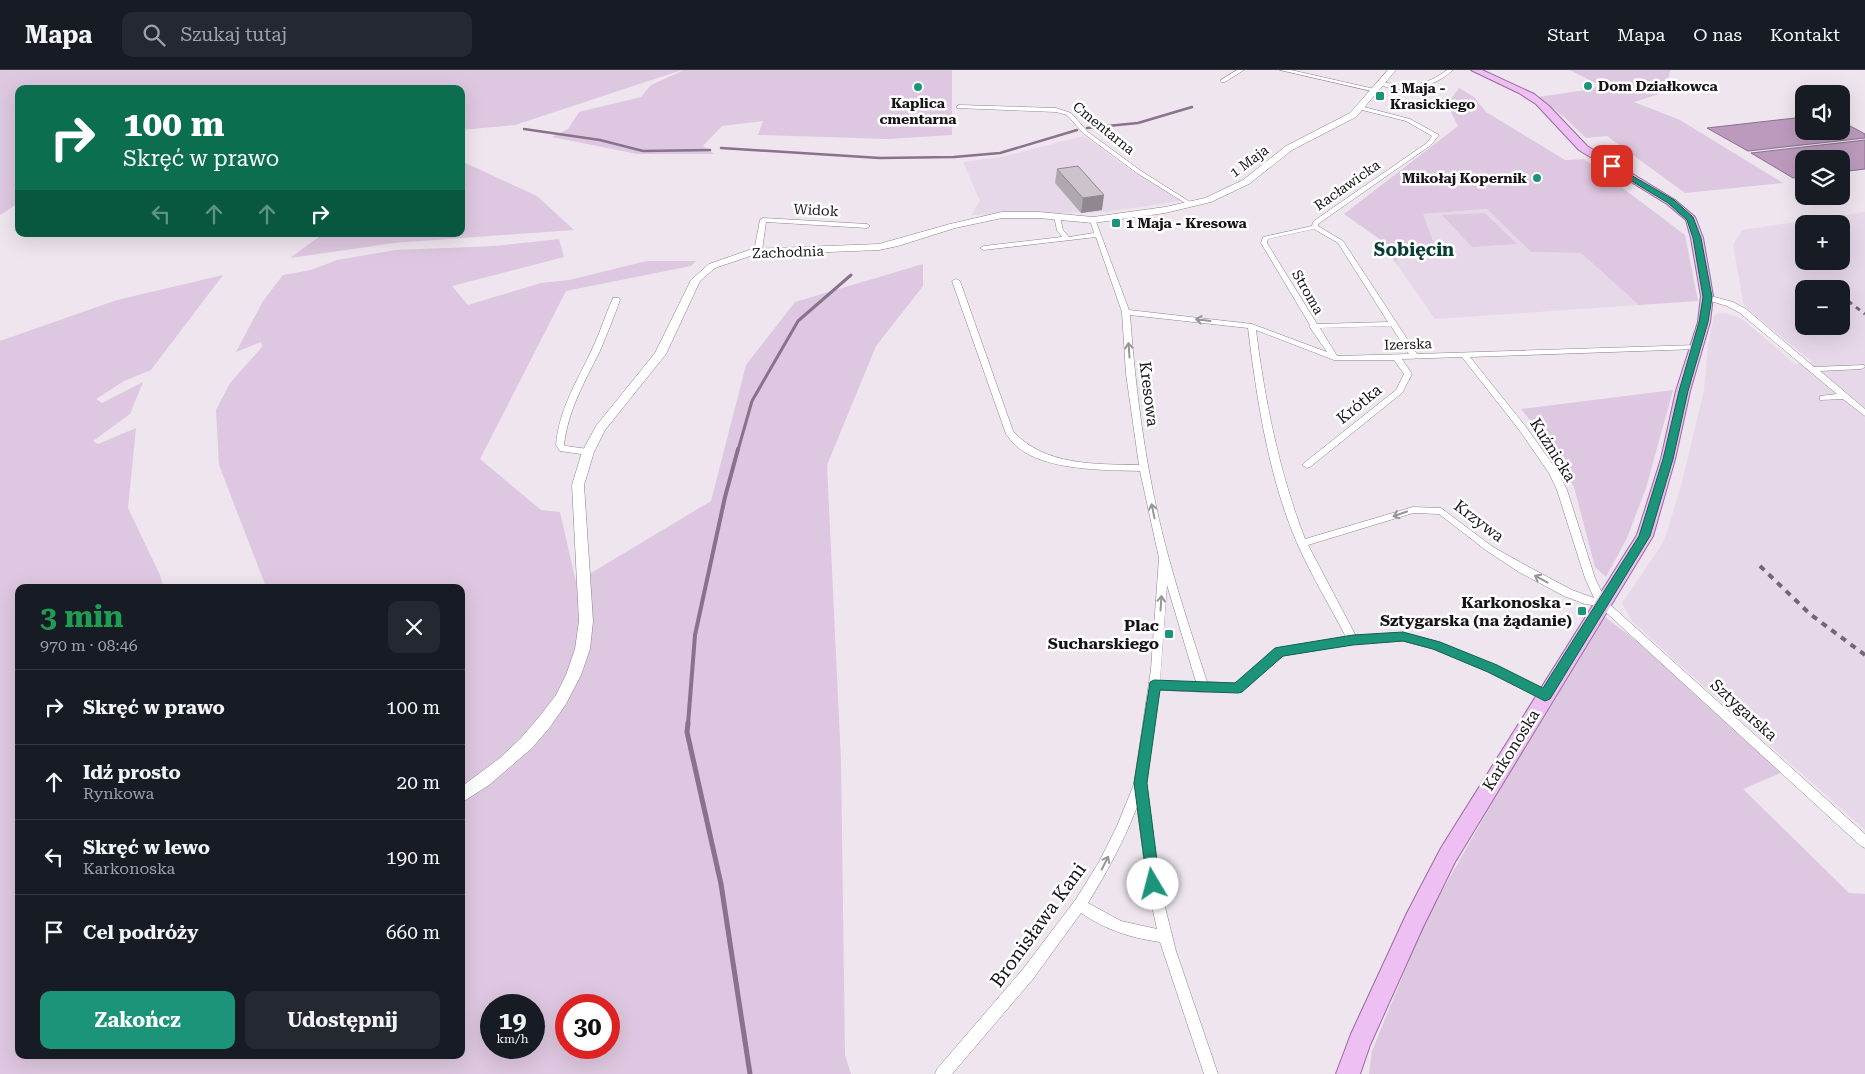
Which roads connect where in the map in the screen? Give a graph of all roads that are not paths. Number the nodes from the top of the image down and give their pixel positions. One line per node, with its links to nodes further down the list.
1 (1241, 70): 6 (street)
2 (1284, 70): 7 (street)
3 (1392, 70): 7 (street, 1 Maja)
4 (1450, 70): 7 (street)
5 (1475, 70): 21 (main road, Karkonoska)
6 (1223, 81)
7 (1379, 87): 9 (street, 1 Maja)
8 (959, 107): 10 (street, Cmentarna)
9 (1360, 108): 10 (street, 1 Maja); 14 (street, Racławicka)
10 (1192, 205): 12 (street, 1 Maja)
11 (1057, 217): 12 (street, Zachodnia); 17 (street); 19 (street, Zachodnia)
12 (1094, 220): 15 (street, Kresowa)
13 (867, 226): 19 (street, Widok)
14 (1315, 227): 16 (street, Racławicka); 24 (street)
15 (1098, 235): 17 (street); 23 (street, Kresowa)
16 (1265, 238): 26 (street, Stroma)
17 (1067, 239): 18 (street)
18 (984, 248)
19 (758, 252): 37 (street, Zachodnia)
20 (956, 281): 39 (street)
21 (1707, 297): 27 (main road, Karkonoska); 33 (street)
22 (616, 300): 37 (street)
23 (1126, 312): 25 (street, Izerska, one-way to 23); 39 (street, Kresowa, one-way to 23)
24 (1394, 324): 26 (street); 29 (street)
25 (1252, 326): 31 (street, Izerska); 40 (street)
26 (1313, 326): 31 (street, Stroma)
27 (1697, 346): 28 (street, Izerska); 42 (main road, Karkonoska)
28 (1464, 355): 29 (street, Izerska); 42 (street, Kuźnicka)
29 (1414, 356): 30 (street, Izerska)
30 (1396, 357): 31 (street, Izerska); 38 (street, Krótka)
31 (1334, 358)
32 (1861, 366): 33 (street)
33 (1813, 369): 34 (street)
34 (1844, 396): 35 (street); 36 (street)
35 (1823, 398)
36 (1865, 413)
37 (588, 452): 48 (street, Zachodnia)
38 (1306, 465)
39 (1144, 468): 41 (street, Kresowa, one-way to 39)
40 (1302, 543): 42 (street, Krzywa, one-way to 40); 43 (street)
41 (1164, 558): 44 (street, one-way to 41); 45 (street)
42 (1602, 602): 46 (main road, Karkonoska); 49 (street, Sztygarska)
43 (1353, 640): 45 (street); 46 (street)
44 (1154, 685): 45 (street); 47 (street)
45 (1203, 688)
46 (1545, 695): 54 (main road, Karkonoska)
47 (1140, 783): 50 (street, Bronisława Kani, one-way to 47); 51 (street)
48 (465, 793)
49 (1865, 842)
50 (1079, 904): 51 (street); 52 (street, Bronisława Kani)
51 (1165, 936): 53 (street)
52 (942, 1074)
53 (1211, 1074)
54 (1348, 1074)

